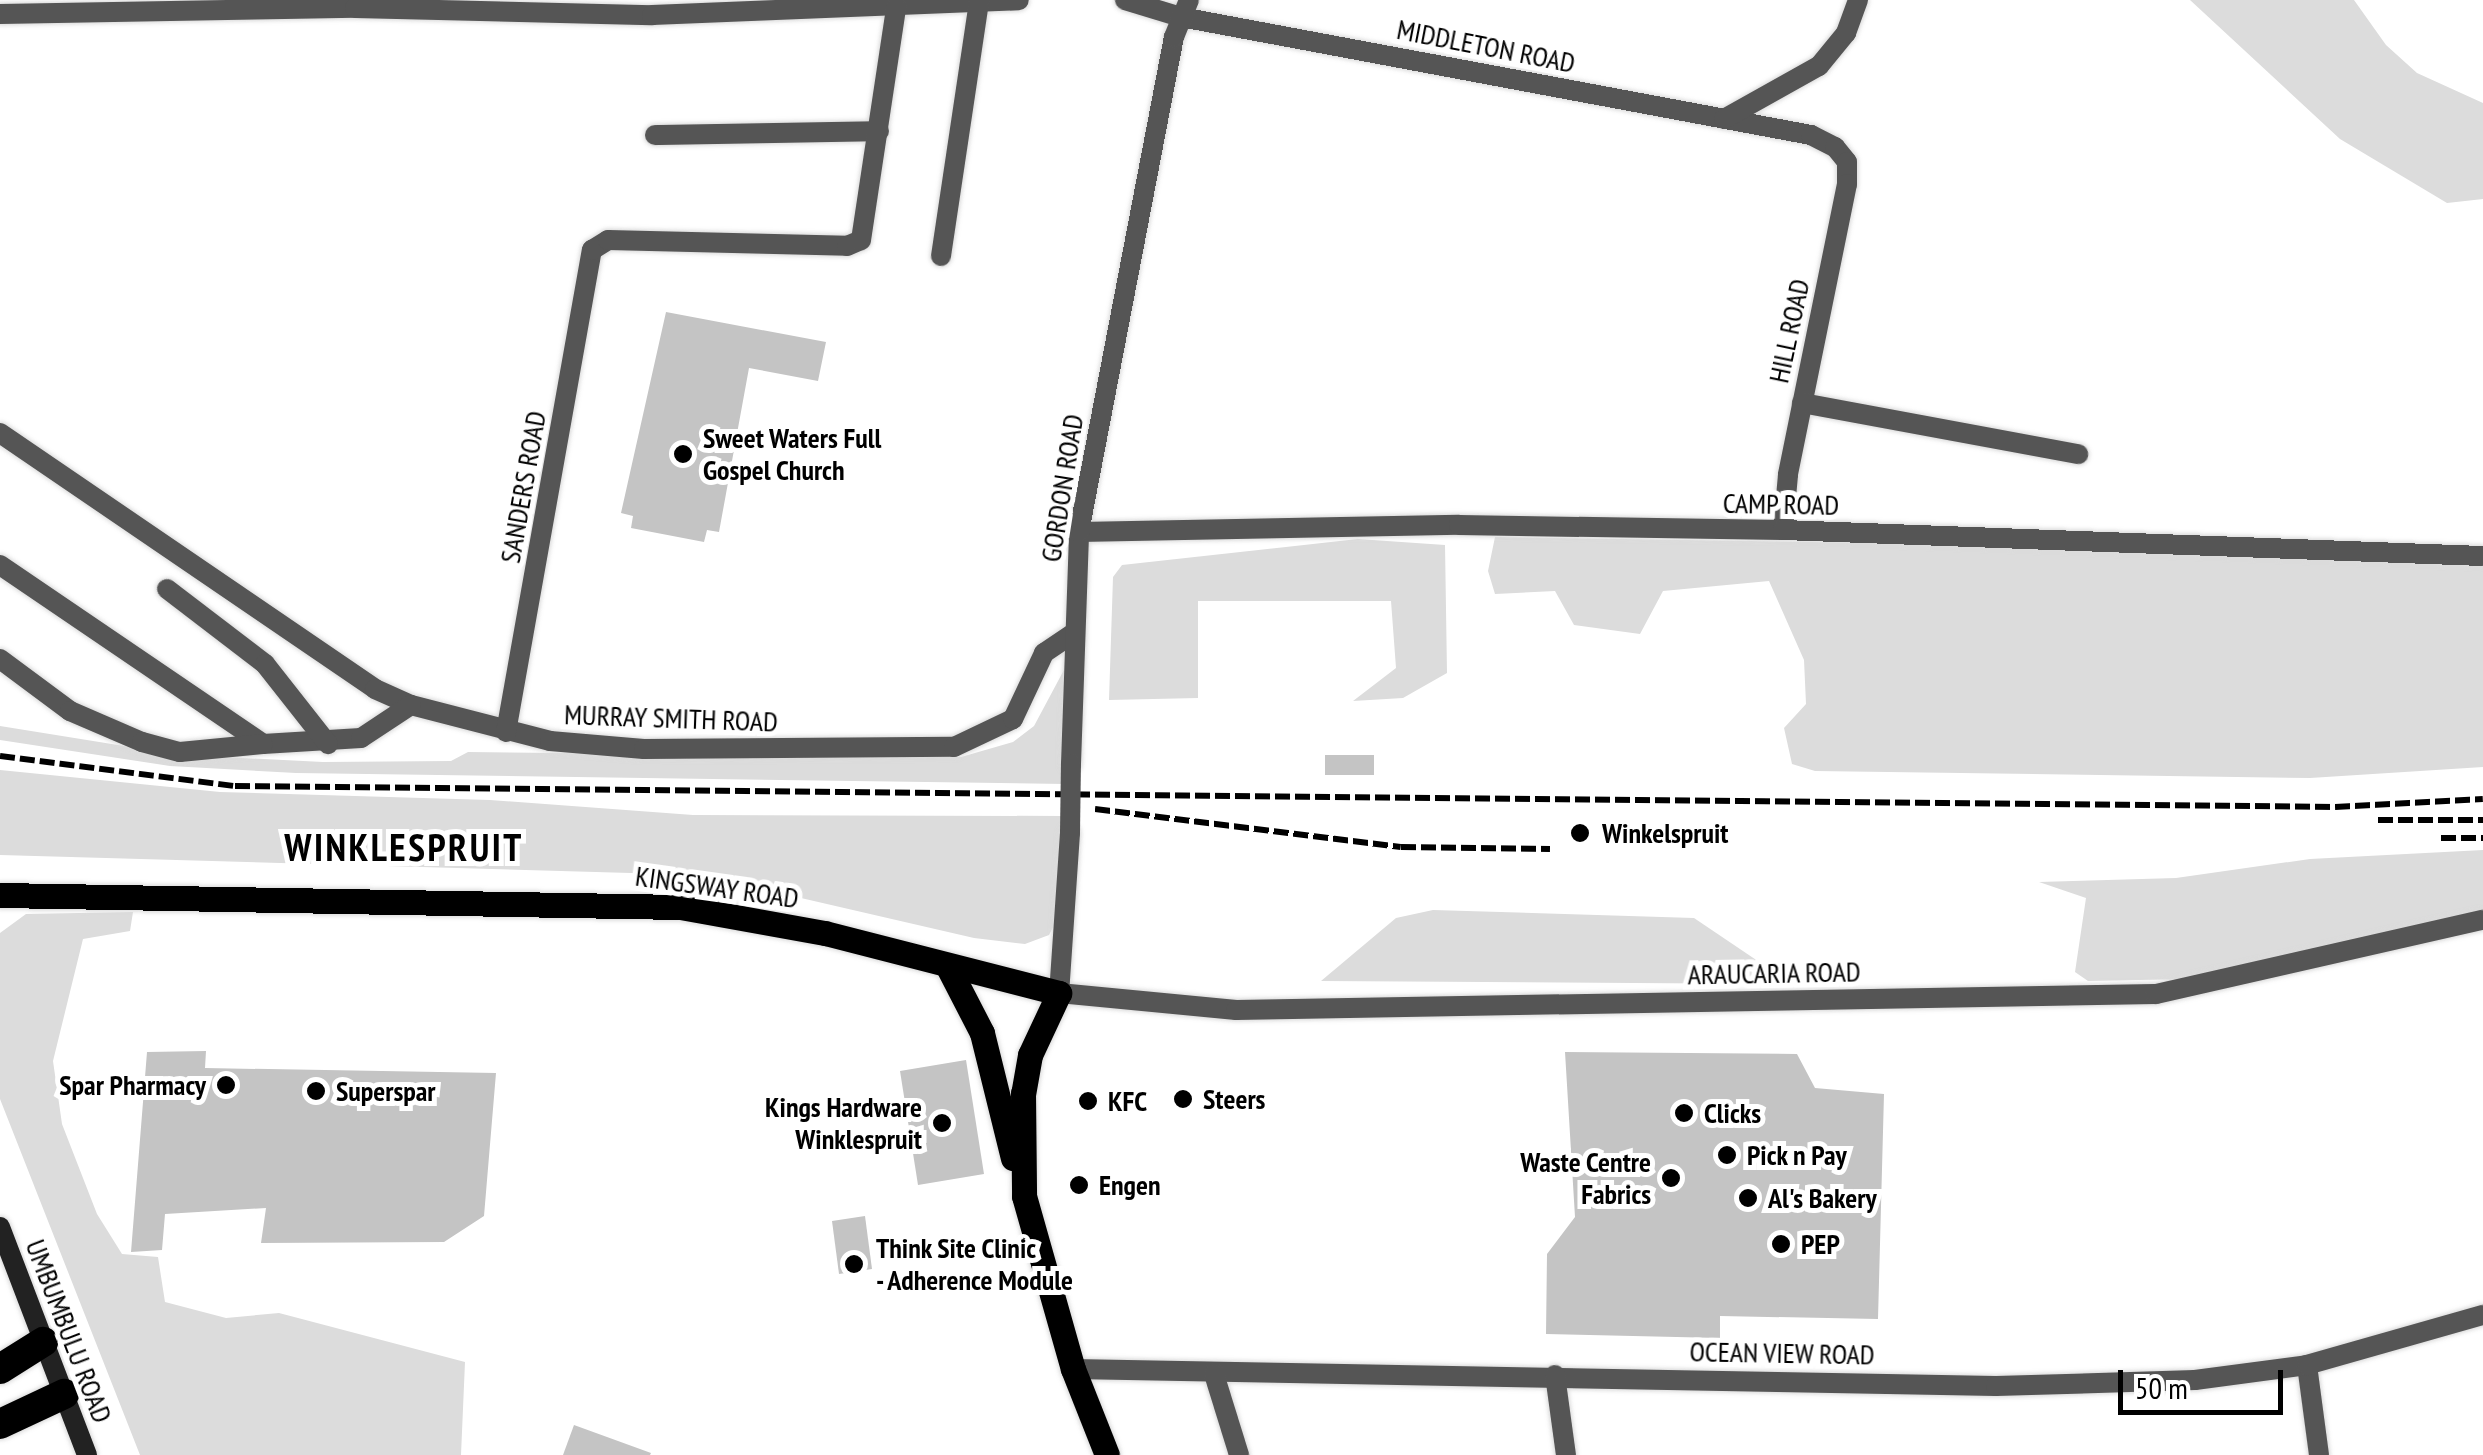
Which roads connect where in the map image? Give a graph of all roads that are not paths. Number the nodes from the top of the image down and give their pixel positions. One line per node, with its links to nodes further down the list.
1 (1019, 0): 4 (street)
2 (1125, 0): 7 (street, MIDDLETON ROAD)
3 (1858, 0): 9 (street)
4 (979, 3): 6 (street); 13 (street)
5 (565, 6): 6 (street); 8 (street)
6 (896, 8): 10 (street)
7 (1185, 8): 9 (street, MIDDLETON ROAD); 18 (street, GORDON ROAD)
8 (0, 14)
9 (1724, 119): 12 (street, MIDDLETON ROAD)
10 (879, 131): 11 (street); 25 (street, SANDERS ROAD)
11 (655, 135)
12 (1835, 147): 14 (street, HILL ROAD)
13 (941, 256)
14 (1802, 403): 16 (street); 17 (street, HILL ROAD)
15 (0, 432): 24 (street, MURRAY SMITH ROAD)
16 (2078, 454)
17 (1783, 530): 18 (street, CAMP ROAD); 19 (street, CAMP ROAD)
18 (1079, 532): 22 (street, GORDON ROAD)
19 (2483, 556)
20 (0, 565): 26 (street)
21 (166, 589): 27 (street)
22 (1072, 634): 25 (street, MURRAY SMITH ROAD); 31 (street, GORDON ROAD, bridge)
23 (0, 660): 26 (street)
24 (411, 705): 25 (street, MURRAY SMITH ROAD); 27 (street)
25 (506, 732)
26 (264, 744): 27 (street)
27 (328, 744)
28 (4, 898): 30 (main road, KINGSWAY ROAD)
29 (2483, 920): 31 (street, ARAUCARIA ROAD)
30 (948, 968): 31 (main road, KINGSWAY ROAD); 32 (main road)
31 (1058, 993): 32 (main road)
32 (1024, 1196): 38 (main road)
33 (0, 1226): 35 (main road, UMBUMBULU ROAD)
34 (2483, 1315): 36 (street, OCEAN VIEW ROAD)
35 (43, 1342): 37 (highway); 41 (main road, UMBUMBULU ROAD)
36 (2307, 1365): 40 (street, OCEAN VIEW ROAD); 47 (street)
37 (0, 1369)
38 (1073, 1369): 39 (street, OCEAN VIEW ROAD); 44 (main road)
39 (1214, 1374): 40 (street, OCEAN VIEW ROAD); 45 (street)
40 (1555, 1375): 46 (street)
41 (64, 1394): 42 (highway); 43 (main road, UMBUMBULU ROAD)
42 (0, 1424)
43 (87, 1455)
44 (1108, 1455)
45 (1238, 1455)
46 (1566, 1455)
47 (2319, 1455)

